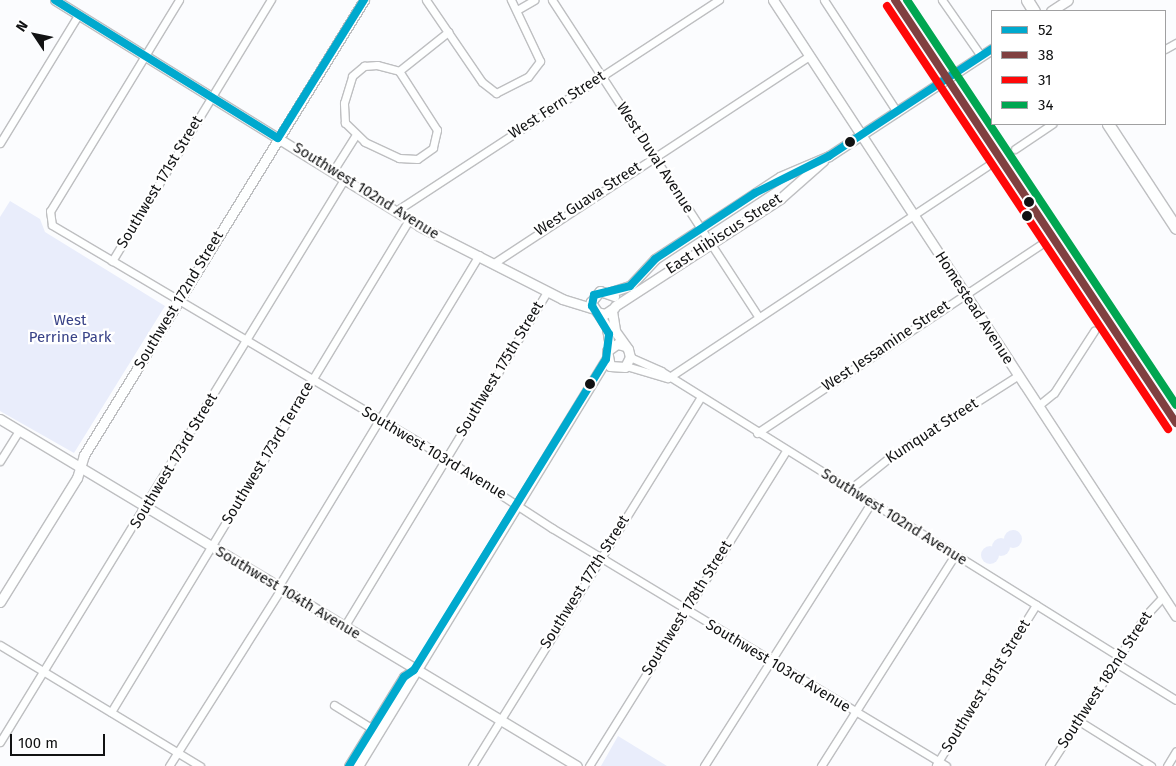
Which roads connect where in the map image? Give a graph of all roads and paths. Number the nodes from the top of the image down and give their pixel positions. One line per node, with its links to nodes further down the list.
1 (54, 0): 16 (street, Southwest 102nd Avenue)
2 (180, 0): 21 (street)
3 (272, 0): 24 (street, Southwest 171st Street)
4 (364, 0): 30 (street, Southwest 172nd Street)
5 (426, 0): 17 (street)
6 (511, 0): 14 (street)
7 (534, 0): 14 (street)
8 (552, 0): 23 (street, West Duval Avenue)
9 (719, 0): 23 (street, West Fern Street)
10 (773, 0): 19 (street, Homestead Avenue)
11 (824, 0): 25 (street)
12 (942, 0): 20 (street)
13 (1068, 0): 15 (street)
14 (517, 10): 17 (street)
15 (1053, 10)
16 (78, 15): 21 (street, Southwest 102nd Avenue); 31 (street)
17 (448, 32): 22 (street)
18 (991, 50): 20 (street, East Hibiscus Street)
19 (809, 56): 28 (street, Homestead Avenue); 33 (street, West Guava Street)
20 (981, 56): 25 (street, East Hibiscus Street)
21 (144, 57): 24 (street, Southwest 102nd Avenue); 47 (street, Southwest 103rd Avenue)
22 (399, 71): 29 (street); 29 (street)
23 (601, 76): 33 (street, West Duval Avenue); 38 (street, West Fern Street)
24 (211, 98): 30 (street, Southwest 102nd Avenue); 47 (street, Southwest 171st Street)
25 (897, 112): 28 (street, East Hibiscus Street)
26 (1050, 125): 32 (street)
27 (1109, 125): 39 (highway)
28 (862, 135): 34 (street, East Hibiscus Street); 40 (street, Homestead Avenue)
29 (355, 136): 36 (street)
30 (278, 138): 36 (street, Southwest 102nd Avenue); 53 (street, Southwest 172nd Street)
31 (0, 143)
32 (1014, 149)
33 (654, 155): 43 (street, West Duval Avenue); 48 (street, West Guava Street)
34 (829, 156): 43 (street, East Hibiscus Street); 44 (street, East Hibiscus Street)
35 (987, 166): 40 (street)
36 (334, 170): 37 (street, Southwest 102nd Avenue)
37 (345, 178): 38 (street, Southwest 102nd Avenue); 58 (street, Southwest 173rd Street)
38 (396, 211): 41 (street, Southwest 102nd Avenue)
39 (1172, 214): 42 (highway)
40 (913, 215): 51 (street, Homestead Avenue); 56 (street)
41 (409, 220): 46 (street, Southwest 102nd Avenue); 67 (street, Southwest 173rd Terrace)
42 (1176, 228)
43 (703, 230): 44 (street, West Duval Avenue); 49 (street, East Hibiscus Street)
44 (710, 243): 54 (street, East Hibiscus Street); 56 (street, West Duval Avenue)
45 (1040, 245): 51 (street, West Jessamine Street)
46 (479, 255): 48 (street, Southwest 102nd Avenue); 72 (street)
47 (112, 261): 53 (street, Southwest 103rd Avenue)
48 (494, 263): 50 (street, Southwest 102nd Avenue)
49 (611, 292): 52 (street, East Hibiscus Street); 54 (street)
50 (551, 293): 52 (street, Southwest 102nd Avenue); 55 (street, Southwest 102nd Avenue); 76 (street, Southwest 175th Street)
51 (966, 293): 65 (street, Homestead Avenue); 74 (street, West Jessamine Street)
52 (594, 295): 55 (street)
53 (179, 302): 58 (street, Southwest 103rd Avenue); 78 (street, Southwest 172nd Street)
54 (613, 308): 55 (street); 59 (street)
55 (595, 311): 60 (street)
56 (758, 316): 66 (street)
57 (1094, 331): 70 (street)
58 (246, 340): 67 (street, Southwest 103rd Avenue); 82 (street, Southwest 173rd Street)
59 (625, 346): 60 (street); 61 (street)
60 (610, 348): 62 (street)
61 (630, 357): 63 (street); 66 (street, Southwest 102nd Avenue)
62 (606, 359): 64 (street); 68 (street)
63 (626, 366): 64 (street); 66 (street, Southwest 102nd Avenue)
64 (613, 368): 68 (street)
65 (1017, 376): 70 (street, Homestead Avenue); 79 (street, Kumquat Street)
66 (668, 378): 69 (street, Southwest 102nd Avenue)
67 (312, 379): 72 (street, Southwest 103rd Avenue); 83 (street, Southwest 173rd Terrace)
68 (590, 386): 81 (street)
69 (700, 398): 74 (street, Southwest 102nd Avenue); 85 (street, Southwest 177th Street)
70 (1039, 405): 87 (street, Homestead Avenue)
71 (0, 419): 73 (street, Southwest 104th Avenue)
72 (379, 419): 76 (street, Southwest 103rd Avenue); 86 (street)
73 (18, 430): 77 (street); 78 (street, Southwest 104th Avenue)
74 (757, 433): 75 (street, Southwest 102nd Avenue)
75 (786, 451): 79 (street, Southwest 102nd Avenue); 90 (street, Southwest 178th Street)
76 (446, 459): 81 (street, Southwest 103rd Avenue); 92 (street, Southwest 175th Street)
77 (0, 460)
78 (80, 468): 82 (street, Southwest 104th Avenue); 88 (street, Southwest 172nd Street)
79 (849, 490): 80 (street, Southwest 102nd Avenue)
80 (871, 503): 84 (street, Southwest 102nd Avenue); 95 (street)
81 (517, 504): 85 (street, Southwest 103rd Avenue); 96 (street)
82 (145, 508): 83 (street, Southwest 104th Avenue); 97 (street, Southwest 173rd Street)
83 (212, 548): 86 (street, Southwest 104th Avenue); 100 (street, Southwest 173rd Terrace)
84 (956, 555): 89 (street, Southwest 102nd Avenue); 101 (street)
85 (600, 557): 90 (street, Southwest 103rd Avenue); 102 (street, Southwest 177th Street)
86 (279, 588): 92 (street, Southwest 104th Avenue); 107 (street)
87 (1163, 597): 91 (street, Homestead Avenue); 94 (street, Southwest 182nd Street)
88 (0, 602)
89 (1036, 605): 94 (street, Southwest 102nd Avenue); 108 (street, Southwest 181st Street)
90 (686, 610): 95 (street, Southwest 103rd Avenue); 115 (street, Southwest 178th Street)
91 (1176, 616)
92 (344, 627): 96 (street, Southwest 104th Avenue)
93 (0, 645): 97 (street)
94 (1118, 660): 98 (street, Southwest 102nd Avenue); 103 (street, Southwest 182nd Street)
95 (770, 662): 101 (street, Southwest 103rd Avenue); 116 (street)
96 (414, 670): 102 (street, Southwest 104th Avenue); 104 (street)
97 (44, 672): 100 (street); 105 (street, Southwest 173rd Street)
98 (1176, 700)
99 (334, 705): 104 (street)
100 (111, 712): 107 (street)
101 (855, 712): 108 (street, Southwest 103rd Avenue); 117 (street)
102 (499, 720): 113 (street, Southwest 177th Street); 114 (street, Southwest 104th Avenue)
103 (1079, 721): 119 (street, Southwest 182nd Street); 120 (street)
104 (375, 731): 111 (street); 112 (street)
105 (0, 742)
106 (1176, 751): 121 (street)
107 (177, 753): 109 (street); 110 (street)
108 (937, 764): 118 (street, Southwest 103rd Avenue)
109 (169, 766)
110 (200, 766)
111 (349, 766)
112 (358, 766)
113 (472, 766)
114 (577, 766)
115 (589, 766)
116 (704, 766)
117 (821, 766)
118 (946, 766)
119 (1049, 766)
120 (1151, 766)
121 (1167, 766)

